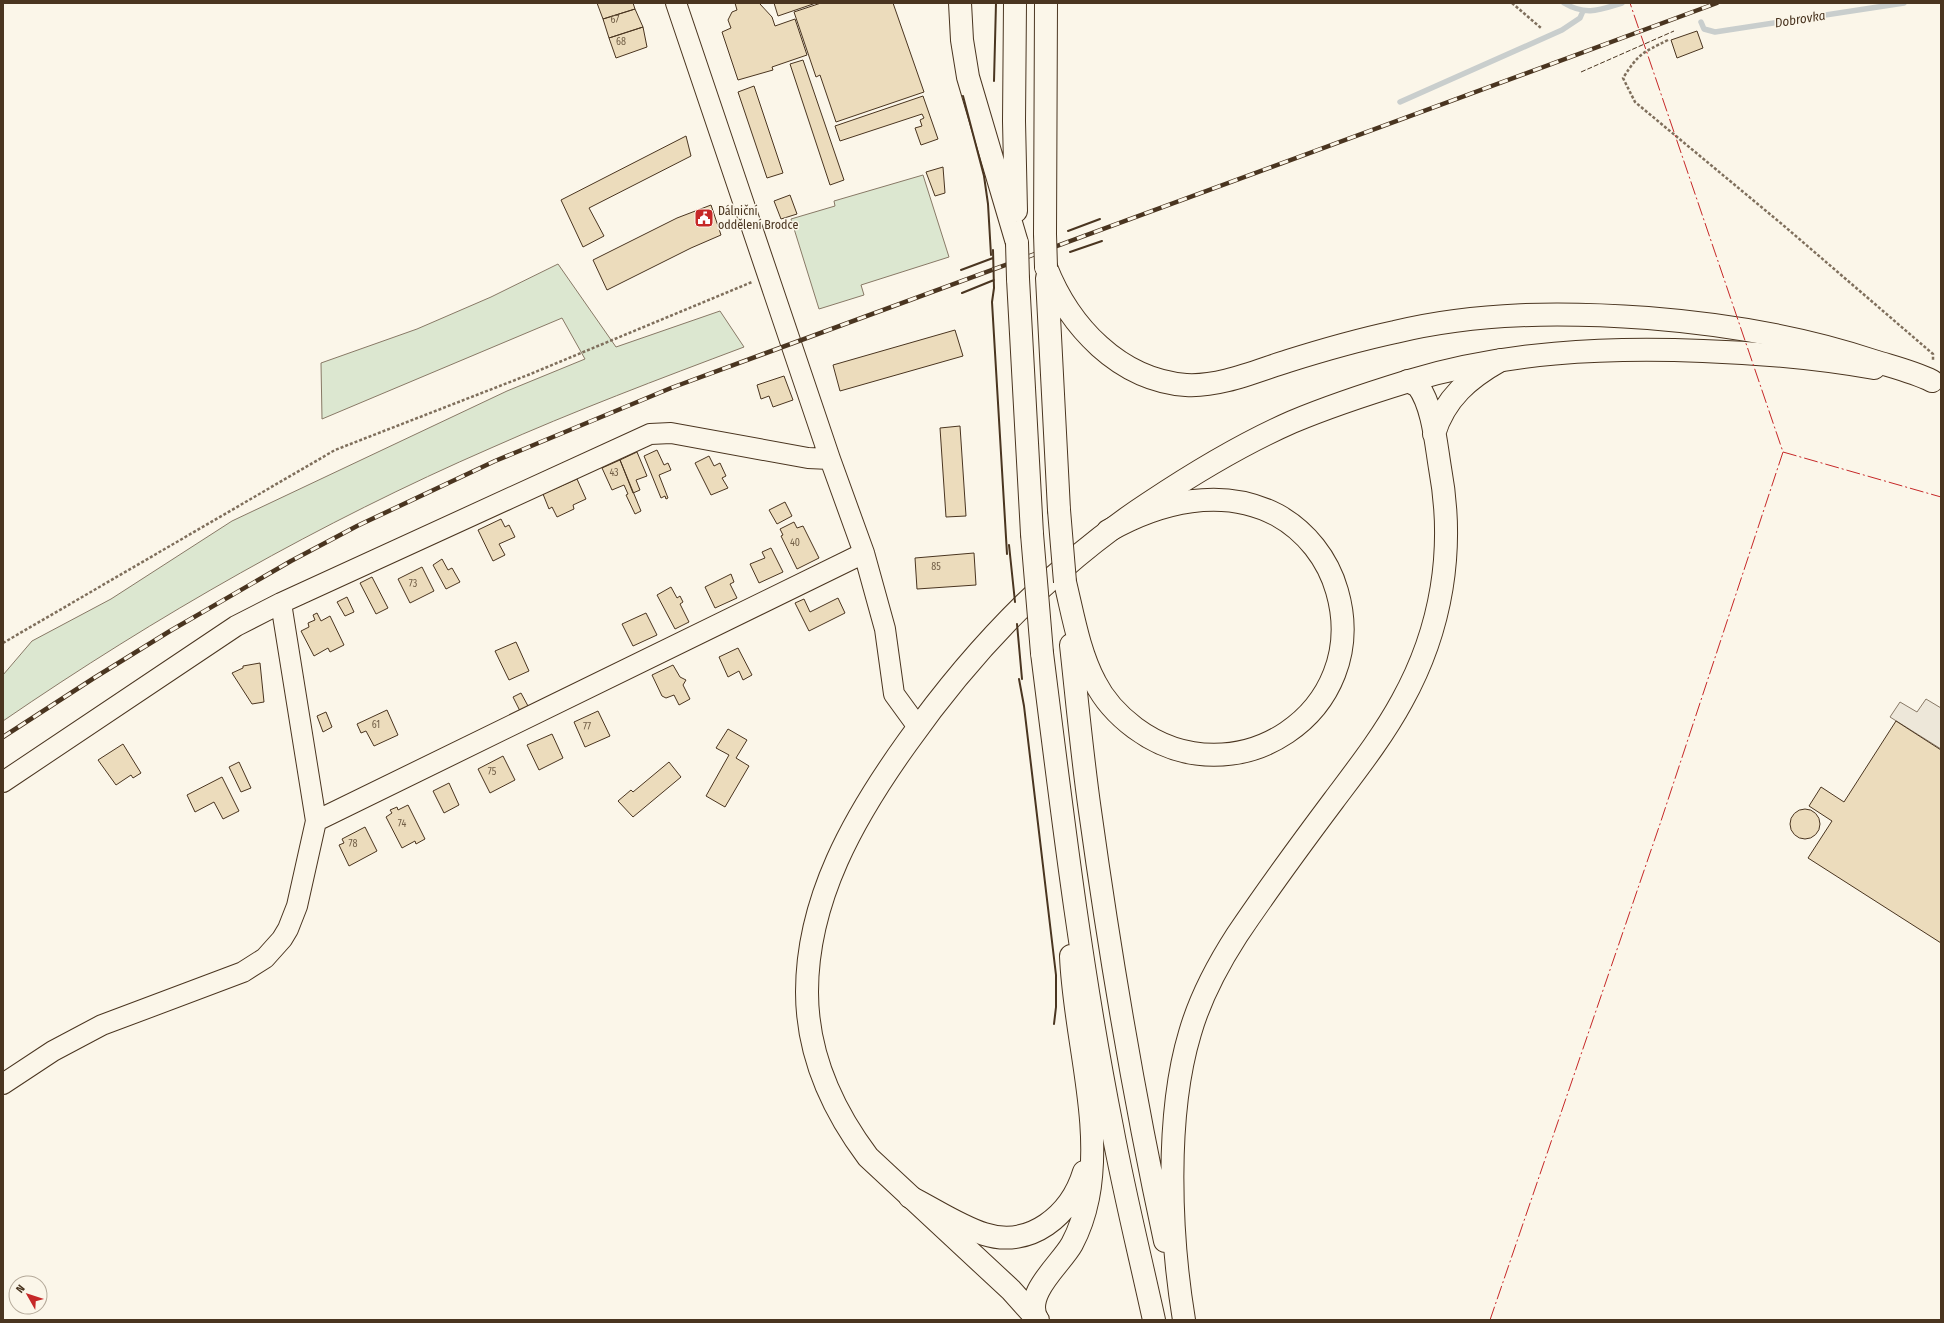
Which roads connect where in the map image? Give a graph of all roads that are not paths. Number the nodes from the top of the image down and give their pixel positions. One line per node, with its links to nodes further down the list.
1 (676, 3): 11 (street)
2 (960, 3): 5 (main road)
3 (1015, 3): 5 (main road)
4 (1046, 3): 6 (main road, bridge)
5 (1017, 243): 19 (main road, bridge)
6 (1046, 267): 9 (main road); 15 (main road, bridge)
7 (1501, 360): 8 (main road); 9 (main road); 10 (main road)
8 (1408, 381): 10 (main road); 12 (main road)
9 (1937, 382)
10 (1434, 434): 25 (main road)
11 (830, 459): 13 (street); 14 (street)
12 (1108, 532): 15 (main road); 16 (main road)
13 (864, 553): 16 (street); 18 (street)
14 (281, 603): 17 (street); 18 (street)
15 (1072, 626): 25 (main road)
16 (918, 727): 22 (main road)
17 (3, 782)
18 (316, 821): 20 (street)
19 (1068, 861): 21 (main road); 24 (main road)
20 (3, 1084)
21 (1091, 1124): 22 (main road); 23 (main road)
22 (910, 1197): 23 (main road)
23 (1038, 1319)
24 (1154, 1320)
25 (1183, 1320)

